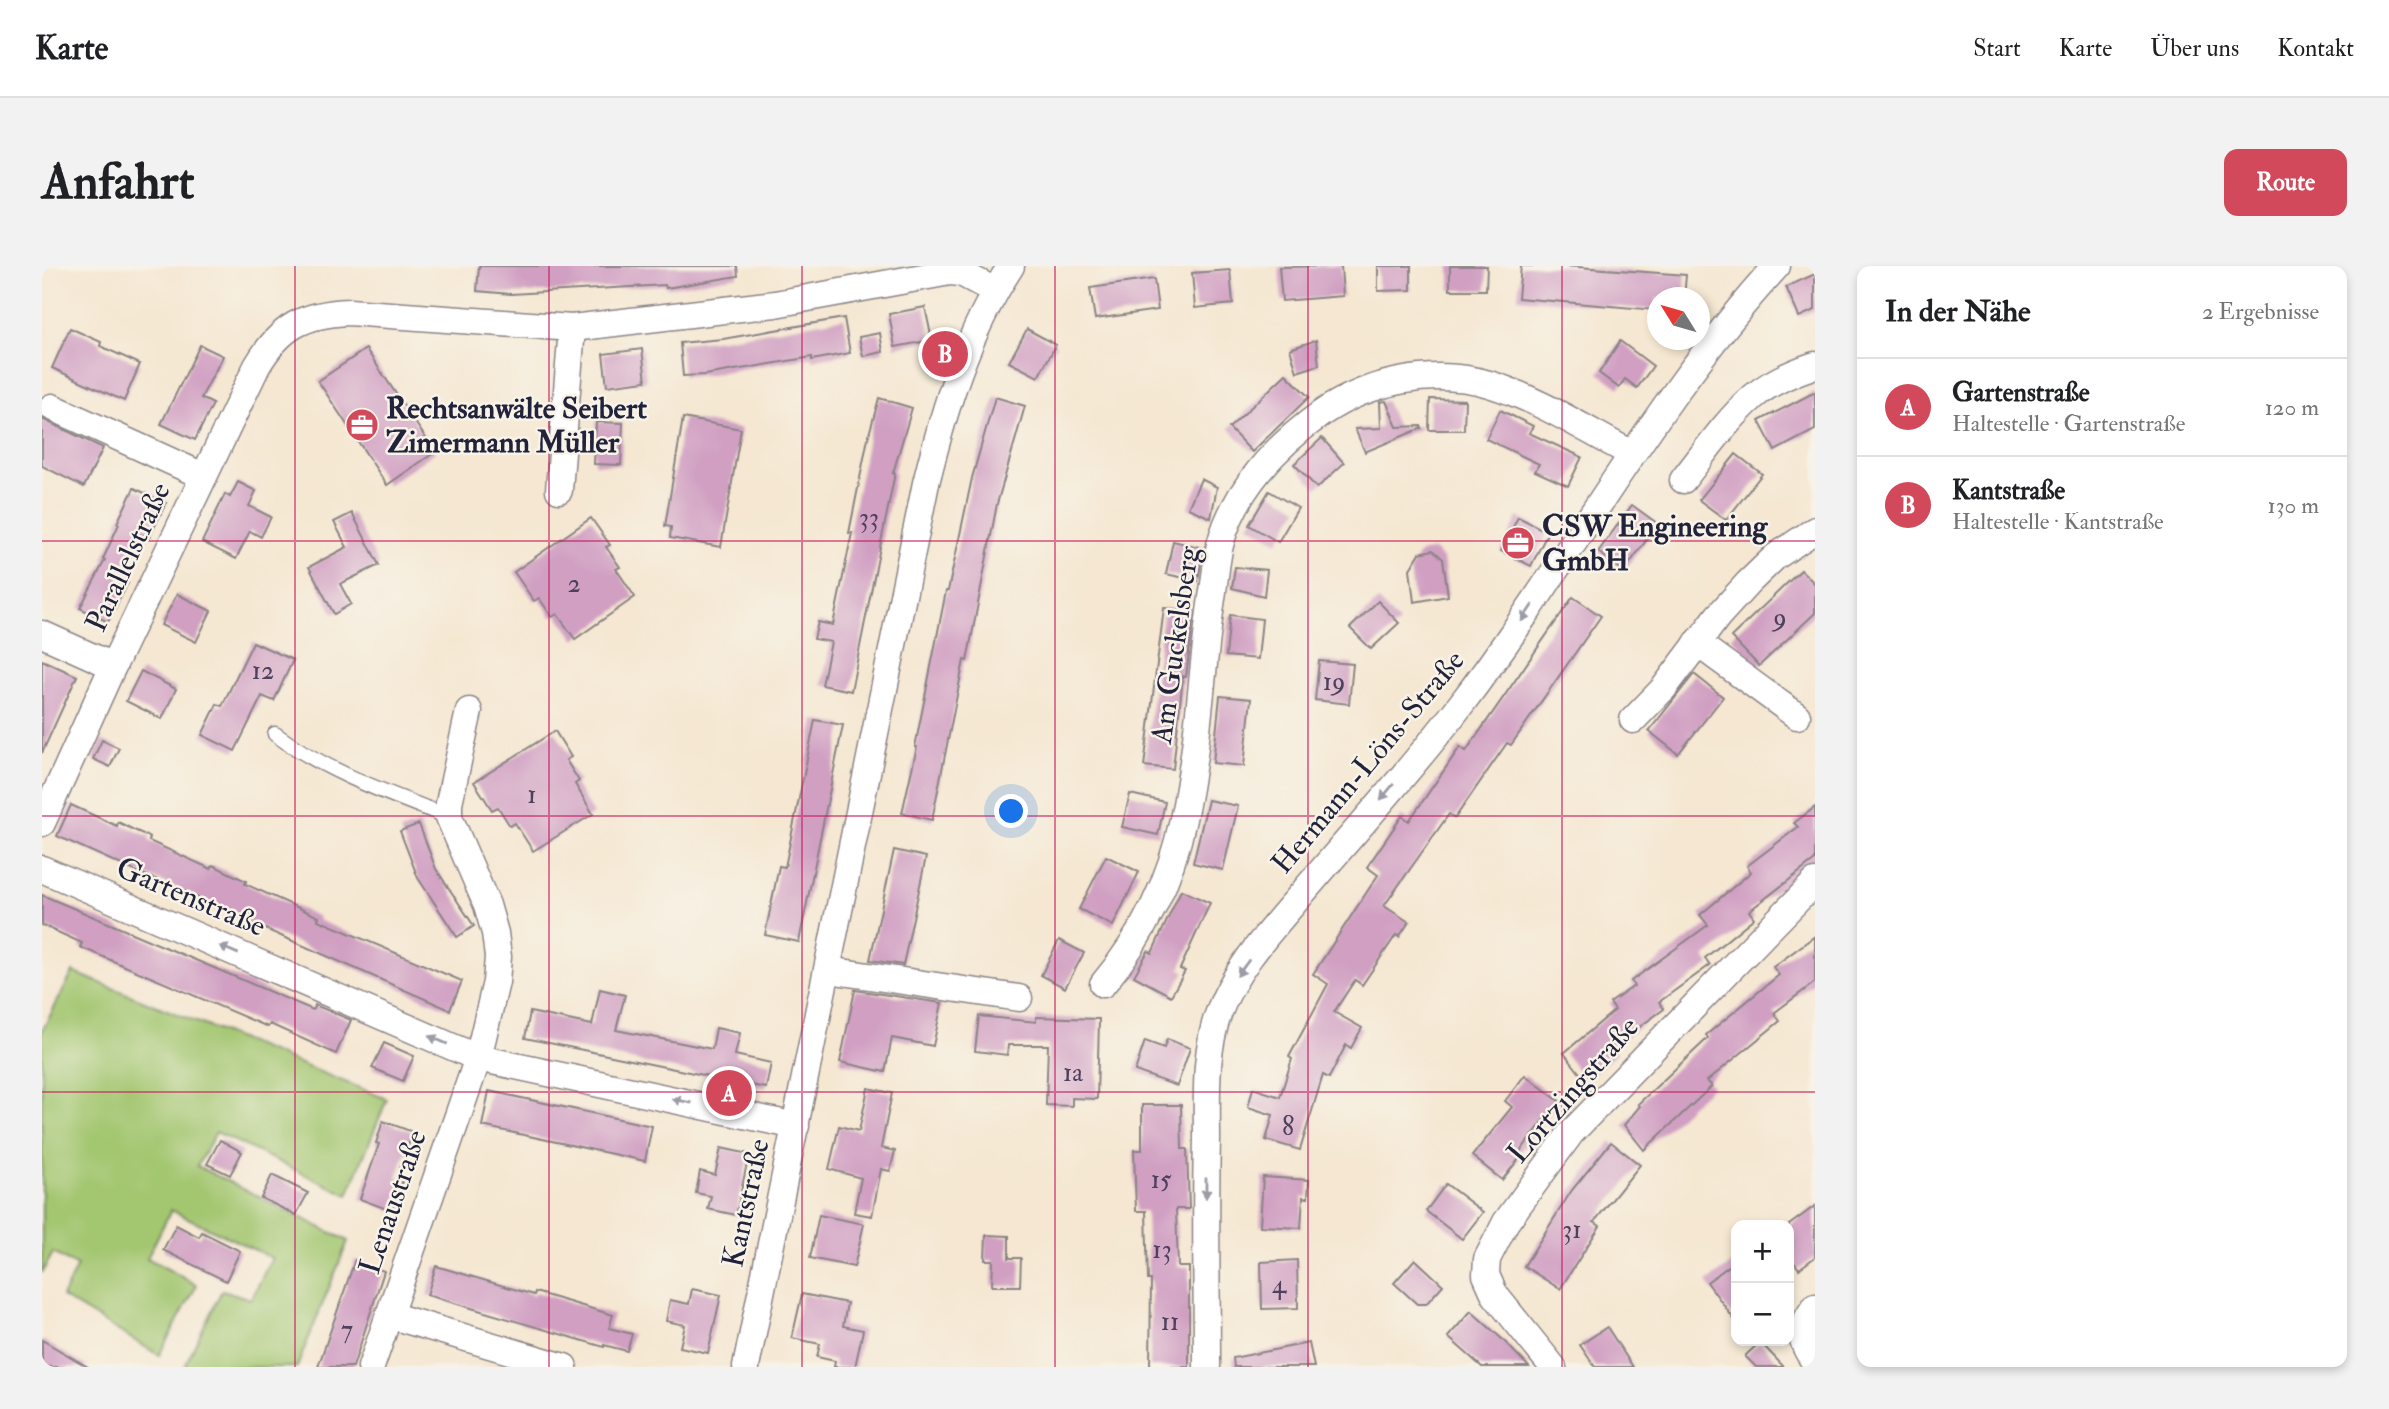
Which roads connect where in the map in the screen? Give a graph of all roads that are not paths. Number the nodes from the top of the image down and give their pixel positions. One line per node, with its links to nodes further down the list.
1 (1011, 266): 3 (street, Kantstraße)
2 (1777, 266): 7 (street, Hermann-Löns-Straße)
3 (995, 291): 4 (street, Parallelstraße); 23 (street, Kantstraße)
4 (572, 328): 8 (street, Parallelstraße); 10 (street)
5 (1815, 365): 9 (street)
6 (52, 407): 8 (street, Parallelstraße)
7 (1632, 454): 24 (street, Am Guckelsberg); 34 (street, Hermann-Löns-Straße, one-way to 34)
8 (204, 476): 14 (street, Parallelstraße)
9 (1683, 480)
10 (559, 490)
11 (1815, 530): 13 (street)
12 (42, 634): 14 (street, Parallelstraße)
13 (1697, 643): 16 (street); 17 (street)
14 (113, 666): 20 (street, Parallelstraße)
15 (469, 711): 19 (street)
16 (1797, 716)
17 (1633, 720)
18 (275, 734): 19 (lane)
19 (449, 817): 26 (street, Lenaustraße)
20 (42, 823)
21 (42, 869): 26 (street, Gartenstraße, one-way to 21)
22 (1815, 882): 35 (street, Lortzingstraße)
23 (828, 970): 25 (street); 27 (street, Kantstraße)
24 (1103, 984)
25 (1019, 998)
26 (478, 1058): 27 (street, Gartenstraße, one-way to 26); 29 (street, Lenaustraße)
27 (796, 1126): 33 (street, Kantstraße)
28 (1815, 1307): 30 (street)
29 (389, 1315): 31 (street, Lenaustraße); 32 (street)
30 (1815, 1362)
31 (372, 1367)
32 (564, 1367)
33 (746, 1367)
34 (1207, 1367)
35 (1553, 1367)

